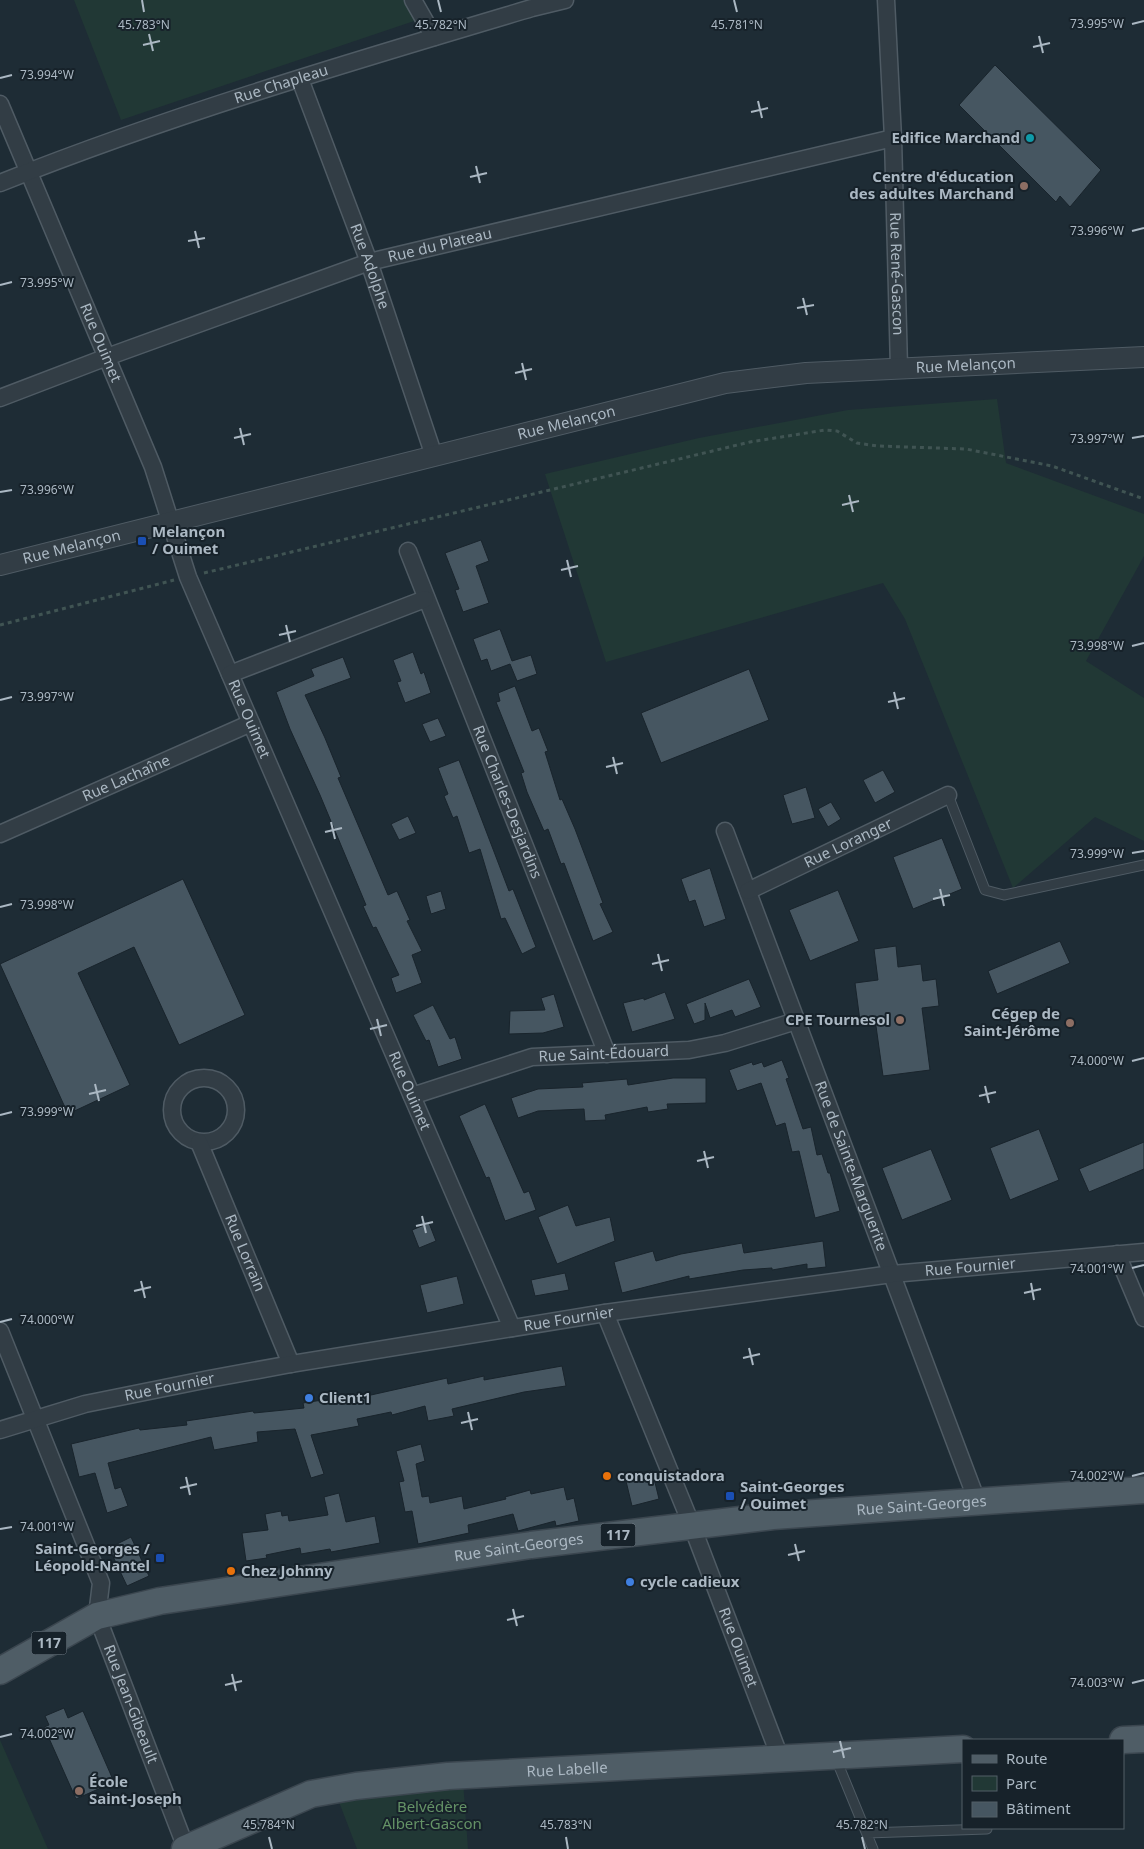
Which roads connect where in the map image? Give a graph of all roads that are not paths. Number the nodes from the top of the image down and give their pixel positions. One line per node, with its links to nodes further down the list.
1 (413, 0): 4 (street)
2 (565, 0): 4 (street, Rue Chapleau)
3 (886, 0): 7 (street, Rue René-Gascon)
4 (434, 37): 5 (street, Rue Chapleau)
5 (300, 79): 8 (street, Rue Chapleau); 10 (street, Rue Adolphe)
6 (0, 104): 8 (street, Rue Ouimet)
7 (892, 138): 10 (street, Rue du Plateau); 13 (street, Rue René-Gascon)
8 (29, 172): 9 (street, Rue Chapleau); 11 (street, Rue Ouimet)
9 (0, 183)
10 (369, 262): 11 (street, Rue du Plateau); 15 (street, Rue Adolphe)
11 (107, 357): 14 (street, Rue du Plateau); 16 (street, Rue Ouimet)
12 (1144, 357): 13 (street, Rue Melançon)
13 (899, 368): 15 (street, Rue Melançon)
14 (0, 398)
15 (434, 456): 16 (street, Rue Melançon)
16 (171, 522): 18 (street, Rue Melançon); 20 (street, Rue Ouimet)
17 (408, 551): 19 (street, Rue Charles-Desjardins)
18 (0, 565)
19 (425, 599): 20 (street); 28 (street, Rue Charles-Desjardins)
20 (230, 674): 21 (street, Rue Ouimet)
21 (251, 723): 24 (street, Rue Lachaîne); 29 (street, Rue Ouimet)
22 (948, 795): 25 (lane); 26 (street, Rue Loranger)
23 (725, 831): 26 (street, Rue de Sainte-Marguerite)
24 (0, 834)
25 (1144, 865)
26 (748, 891): 27 (street, Rue de Sainte-Marguerite)
27 (796, 1021): 28 (street, Rue Saint-Édouard); 33 (street, Rue de Sainte-Marguerite)
28 (607, 1054): 29 (street, Rue Saint-Édouard)
29 (412, 1096): 36 (street, Rue Ouimet)
30 (199, 1142): 38 (street, Rue Lorrain)
31 (1144, 1252): 32 (street, Rue Fournier)
32 (1117, 1254): 33 (street, Rue Fournier); 35 (street)
33 (892, 1274): 34 (street, Rue Fournier); 42 (street, Rue de Sainte-Marguerite)
34 (605, 1313): 36 (street, Rue Fournier); 43 (street, Rue Ouimet)
35 (1144, 1318)
36 (512, 1328): 38 (street, Rue Fournier)
37 (0, 1331): 39 (street)
38 (291, 1364): 39 (street, Rue Fournier)
39 (36, 1419): 40 (street, Rue Fournier); 44 (street)
40 (0, 1430)
41 (1144, 1490): 42 (main road, Rue Saint-Georges / 117)
42 (977, 1501): 43 (main road, Rue Saint-Georges / 117)
43 (692, 1526): 44 (main road, Rue Saint-Georges / 117); 50 (street, Rue Ouimet)
44 (97, 1616): 45 (main road, Rue Saint-Georges / 117); 53 (street, Rue Jean-Gibeault)
45 (0, 1671)
46 (1144, 1739): 47 (main road)
47 (1124, 1740)
48 (962, 1749): 49 (main road, Rue Labelle)
49 (835, 1756): 50 (main road, Rue Labelle); 52 (lane)
50 (781, 1760): 53 (main road, Rue Labelle)
51 (987, 1829): 52 (lane)
52 (867, 1833): 54 (lane)
53 (186, 1849)
54 (874, 1849)

